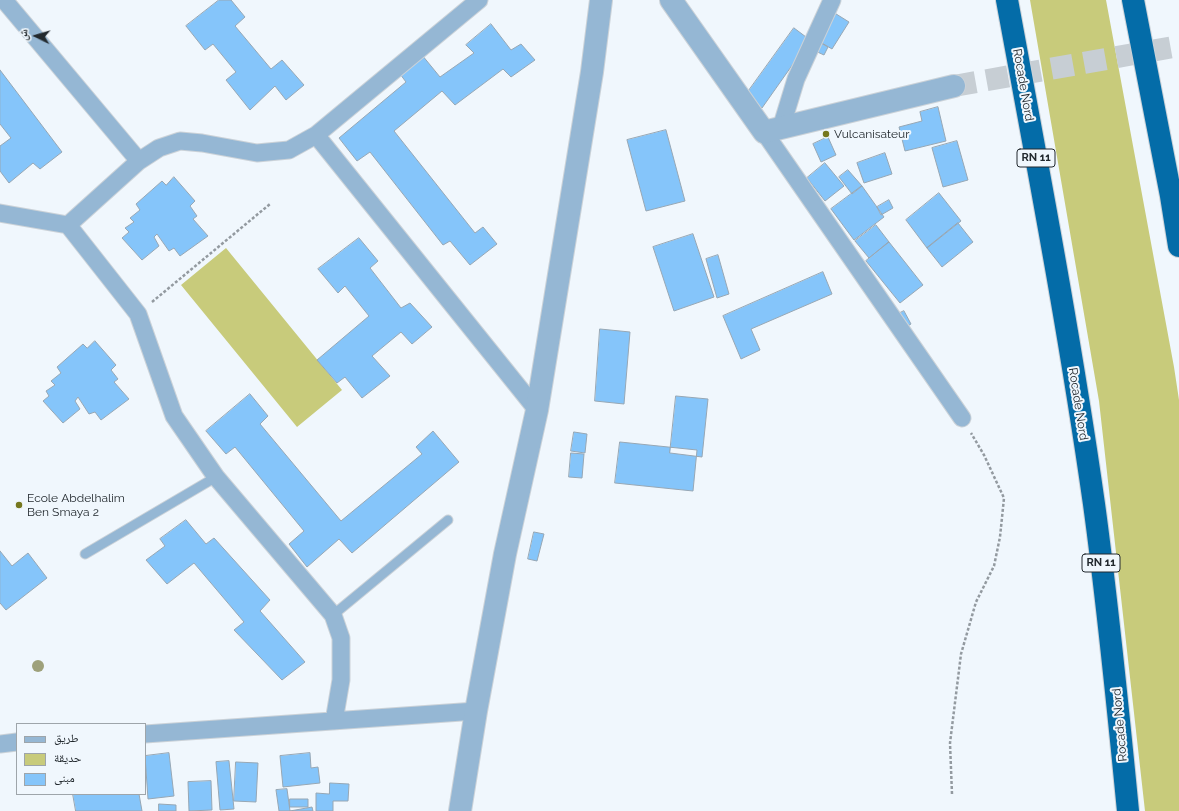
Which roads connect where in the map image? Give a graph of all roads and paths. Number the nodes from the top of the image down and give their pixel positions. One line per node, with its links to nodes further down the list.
1 (4, 0): 11 (street)
2 (479, 0): 10 (street)
3 (832, 0): 9 (street)
4 (1007, 0): 30 (highway, Rocade Nord / RN 11)
5 (1133, 0): 15 (highway)
6 (604, 1): 17 (street)
7 (671, 3): 9 (street)
8 (954, 86): 9 (street)
9 (772, 130): 18 (street)
10 (316, 134): 11 (street); 17 (street)
11 (139, 161): 14 (street)
12 (270, 204): 16 (path)
13 (0, 214): 14 (street)
14 (68, 225): 16 (street)
15 (1179, 246)
16 (138, 314): 19 (street)
17 (537, 410): 23 (street)
18 (962, 418): 28 (path)
19 (216, 477): 21 (lane); 22 (street)
20 (448, 520): 22 (lane)
21 (85, 554)
22 (333, 615): 24 (street)
23 (476, 711): 24 (street); 29 (street)
24 (334, 721): 25 (street)
25 (146, 734)
26 (16, 742): 27 (street)
27 (0, 744)
28 (952, 794)
29 (460, 811)
30 (1128, 811)

